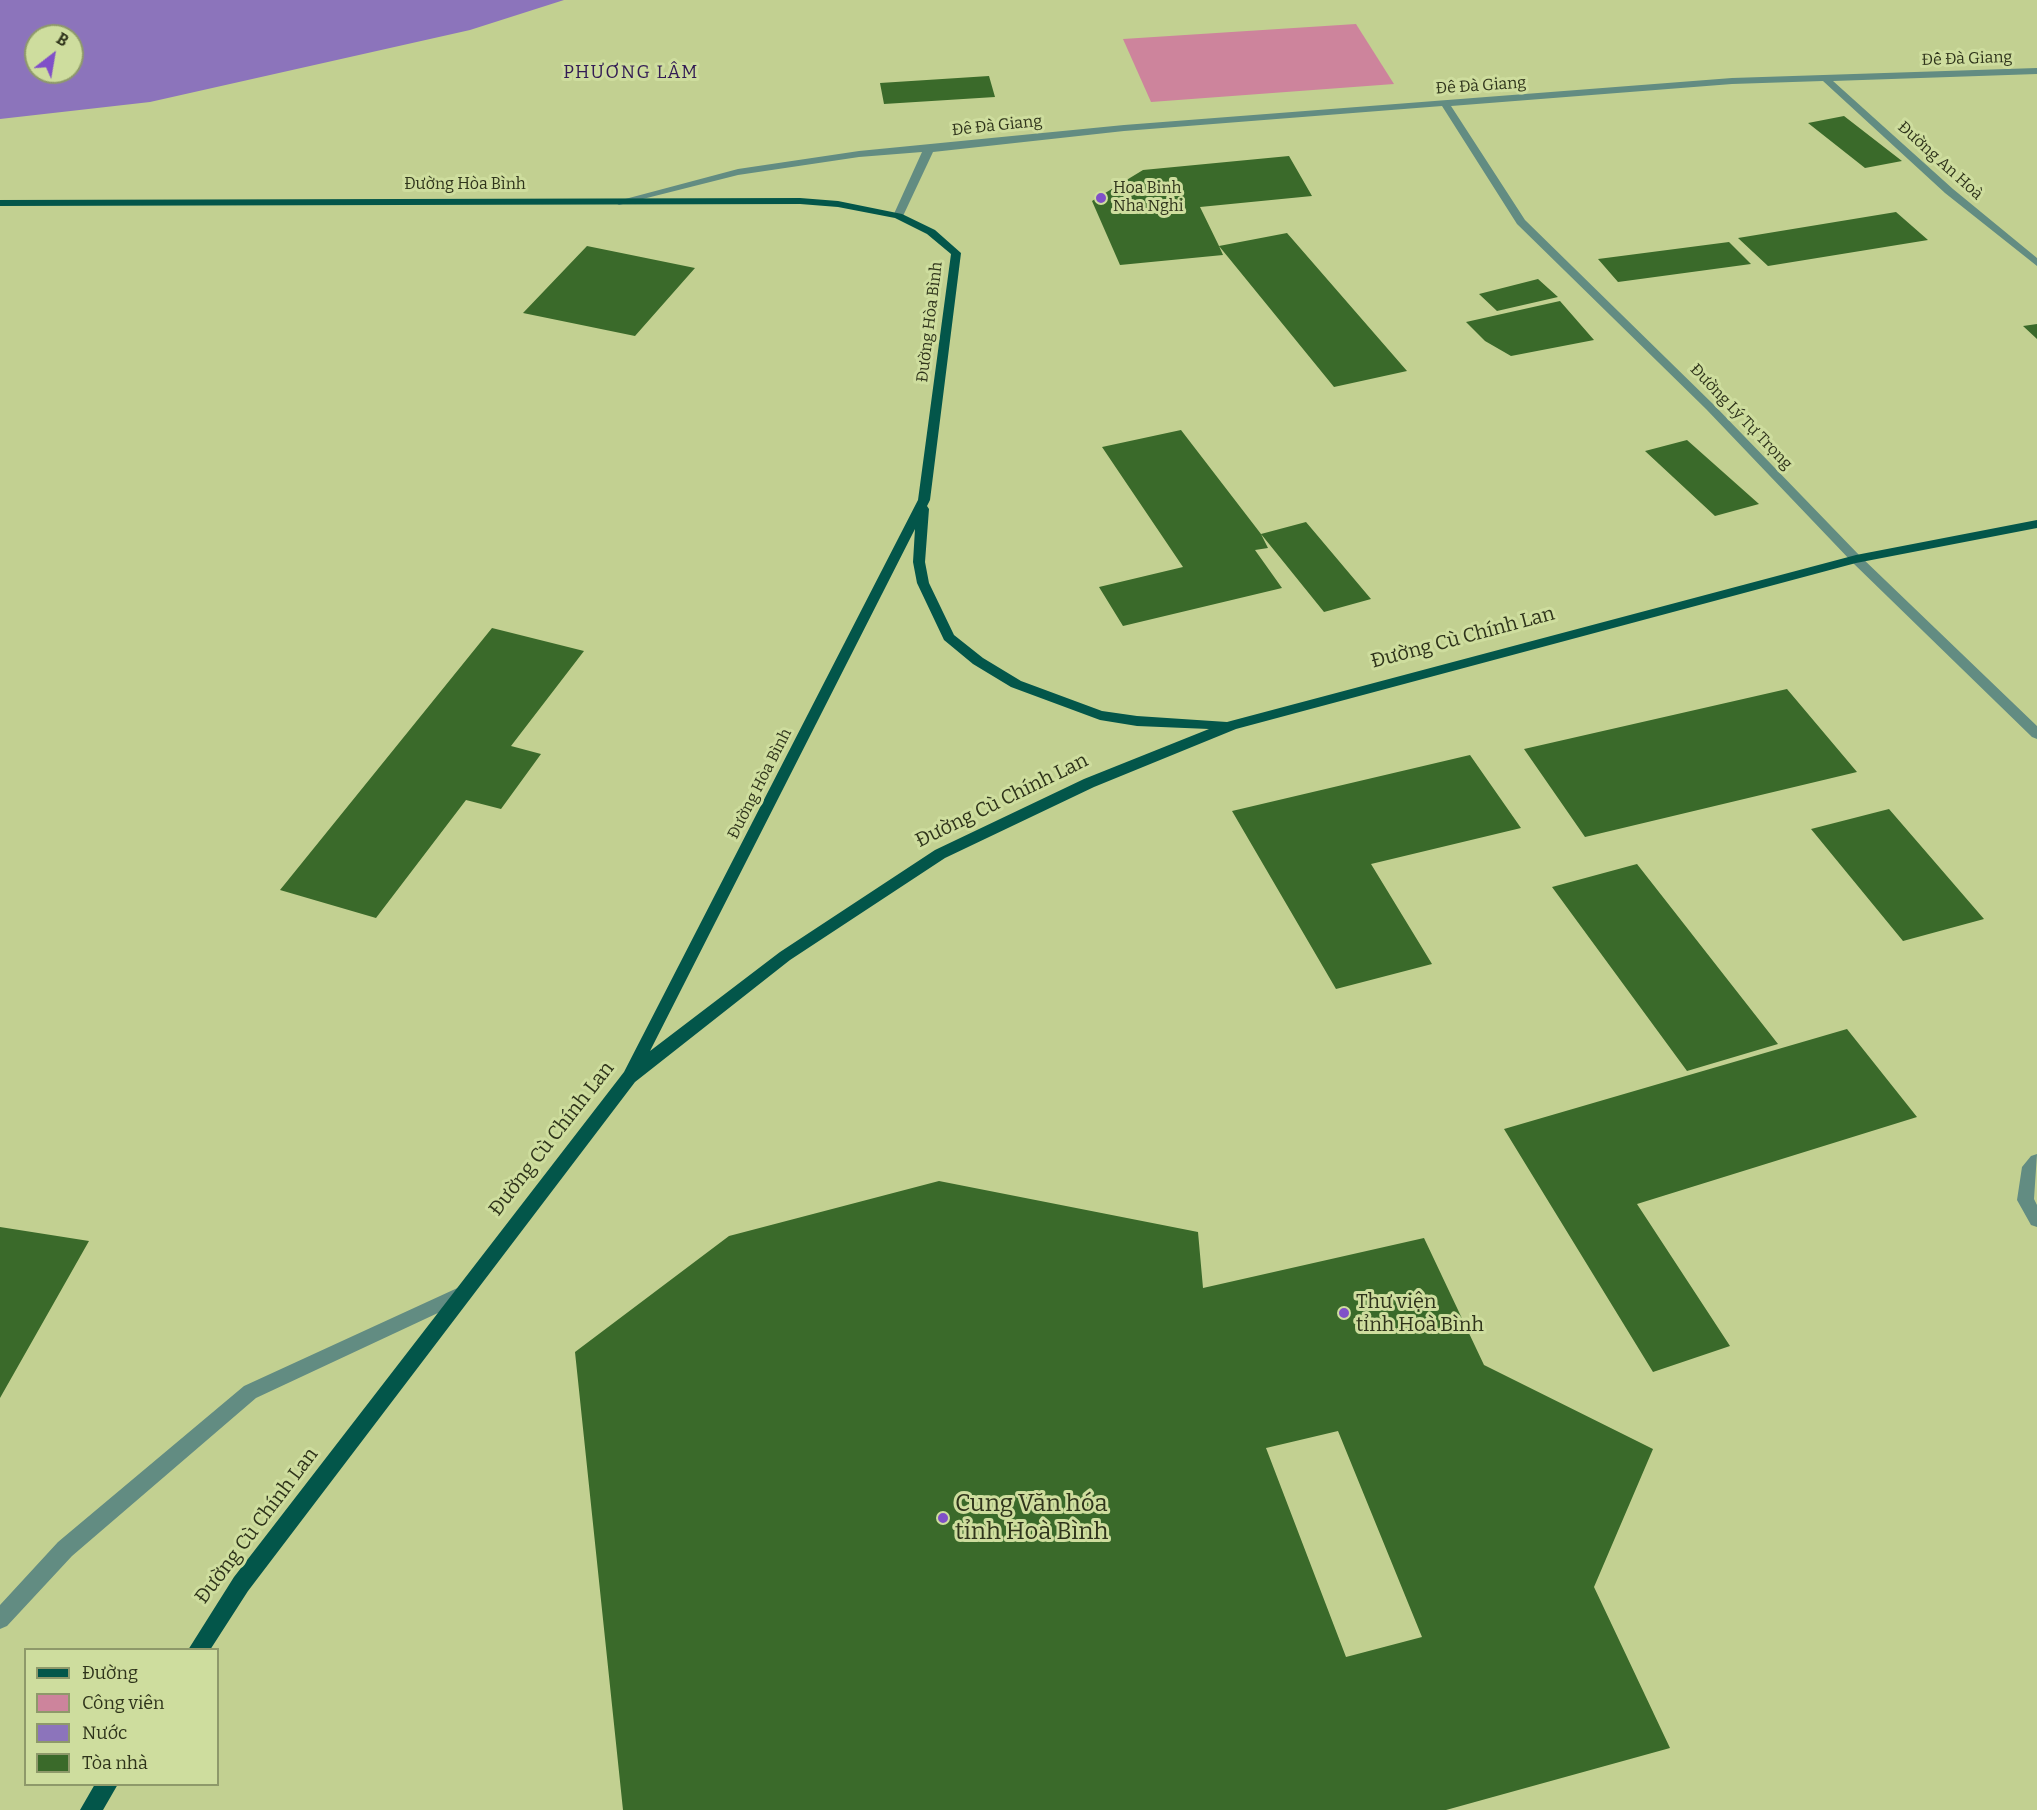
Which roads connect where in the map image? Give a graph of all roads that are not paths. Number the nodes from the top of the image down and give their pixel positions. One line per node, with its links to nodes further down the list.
1 (2037, 71): 2 (street, Đê Đà Giang)
2 (1826, 79): 3 (street, Đê Đà Giang); 8 (street, Đường An Hoà)
3 (1445, 103): 4 (street, Đê Đà Giang); 11 (street, Đường Lý Tự Trọng)
4 (929, 149): 5 (street, Đê Đà Giang); 7 (street, Đê Đà Giang)
5 (618, 202): 6 (main road, Đường Hòa Bình); 7 (main road, Đường Hòa Bình)
6 (0, 203)
7 (898, 216): 9 (main road, Đường Hòa Bình)
8 (2037, 263)
9 (924, 500): 12 (main road); 14 (main road, Đường Hòa Bình)
10 (2037, 524): 11 (main road, Đường Cù Chính Lan)
11 (1856, 559): 12 (main road, Đường Cù Chính Lan); 13 (street, Đường Lý Tự Trọng)
12 (1232, 725): 14 (main road, Đường Cù Chính Lan)
13 (2037, 734)
14 (629, 1077): 17 (main road, Đường Cù Chính Lan)
15 (2037, 1161): 16 (street)
16 (2037, 1220)
17 (464, 1293): 18 (street); 19 (main road, Đường Cù Chính Lan)
18 (0, 1619)
19 (199, 1648)
20 (107, 1786): 21 (main road)
21 (91, 1810)

